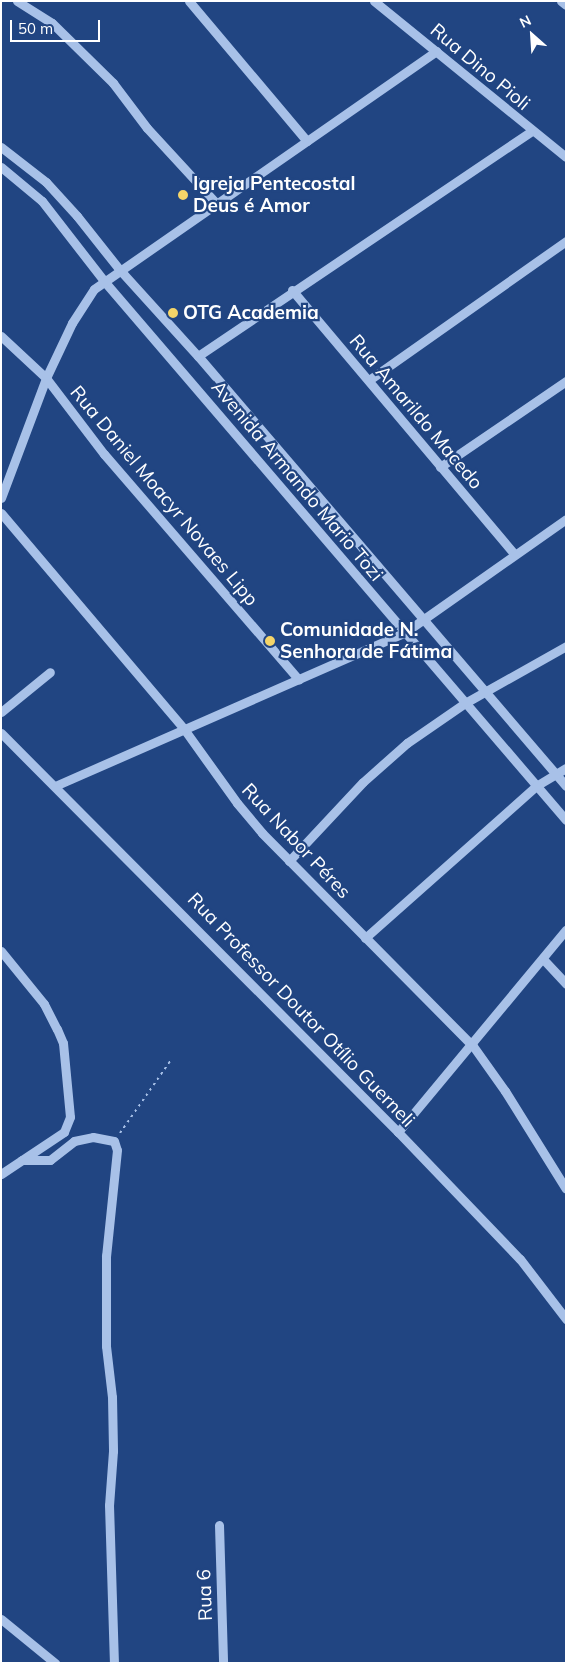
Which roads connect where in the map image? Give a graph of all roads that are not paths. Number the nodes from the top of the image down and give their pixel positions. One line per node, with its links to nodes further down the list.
1 (17, 1): 12 (street)
2 (189, 1): 8 (street)
3 (374, 1): 6 (street, Rua Dino Pioli)
4 (561, 1): 5 (street)
5 (566, 5)
6 (436, 51): 7 (street, Rua Dino Pioli); 8 (street)
7 (532, 131): 10 (street, Rua Dino Pioli); 16 (street)
8 (307, 141): 12 (street)
9 (1, 147): 14 (street, Avenida Armando Mario Tozi)
10 (566, 157)
11 (1, 167): 15 (street, Avenida Armando Mario Tozi)
12 (217, 204): 14 (street)
13 (566, 241): 20 (street)
14 (118, 269): 15 (street); 18 (street, Avenida Armando Mario Tozi)
15 (104, 281): 19 (street); 28 (street, Avenida Armando Mario Tozi)
16 (292, 290): 18 (street); 20 (street, Rua Amarildo Macedo)
17 (1, 336): 19 (street, Rua Daniel Moacyr Novaes Lipp)
18 (198, 356): 27 (street, Avenida Armando Mario Tozi)
19 (46, 378): 23 (street); 31 (street, Rua Daniel Moacyr Novaes Lipp)
20 (369, 380): 22 (street, Rua Amarildo Macedo)
21 (566, 382): 22 (street)
22 (440, 467): 26 (street, Rua Amarildo Macedo)
23 (1, 498)
24 (1, 513): 35 (street, Rua Nabor Péres)
25 (566, 519): 26 (street)
26 (514, 554): 27 (street)
27 (422, 618): 28 (street); 32 (street, Avenida Armando Mario Tozi)
28 (404, 633): 31 (street); 33 (street, Avenida Armando Mario Tozi)
29 (566, 646): 32 (street)
30 (50, 672): 34 (street)
31 (299, 680): 35 (street)
32 (486, 693): 33 (street); 38 (street, Avenida Armando Mario Tozi)
33 (465, 703): 40 (street, Avenida Armando Mario Tozi); 43 (street)
34 (1, 712)
35 (184, 729): 39 (street); 43 (street, Rua Nabor Péres)
36 (1, 733): 39 (street, Rua Professor Doutor Otílio Guerneli)
37 (566, 768): 38 (street)
38 (555, 774): 40 (street); 41 (street, Avenida Armando Mario Tozi)
39 (55, 786): 50 (street, Rua Professor Doutor Otílio Guerneli)
40 (536, 786): 42 (street, Avenida Armando Mario Tozi); 45 (street)
41 (566, 786)
42 (566, 820)
43 (289, 860): 45 (street, Rua Nabor Péres)
44 (566, 930): 47 (street)
45 (365, 938): 49 (street, Rua Nabor Péres)
46 (1, 951): 51 (street)
47 (542, 959): 48 (street); 49 (street)
48 (566, 984)
49 (472, 1046): 50 (street); 53 (street, Rua Nabor Péres)
50 (398, 1132): 54 (street, Rua Professor Doutor Otílio Guerneli)
51 (22, 1160): 52 (street); 58 (street)
52 (1, 1174)
53 (566, 1189)
54 (566, 1319)
55 (219, 1526): 59 (street, Rua 6)
56 (1, 1619): 57 (street)
57 (55, 1663)
58 (114, 1663)
59 (223, 1663)

